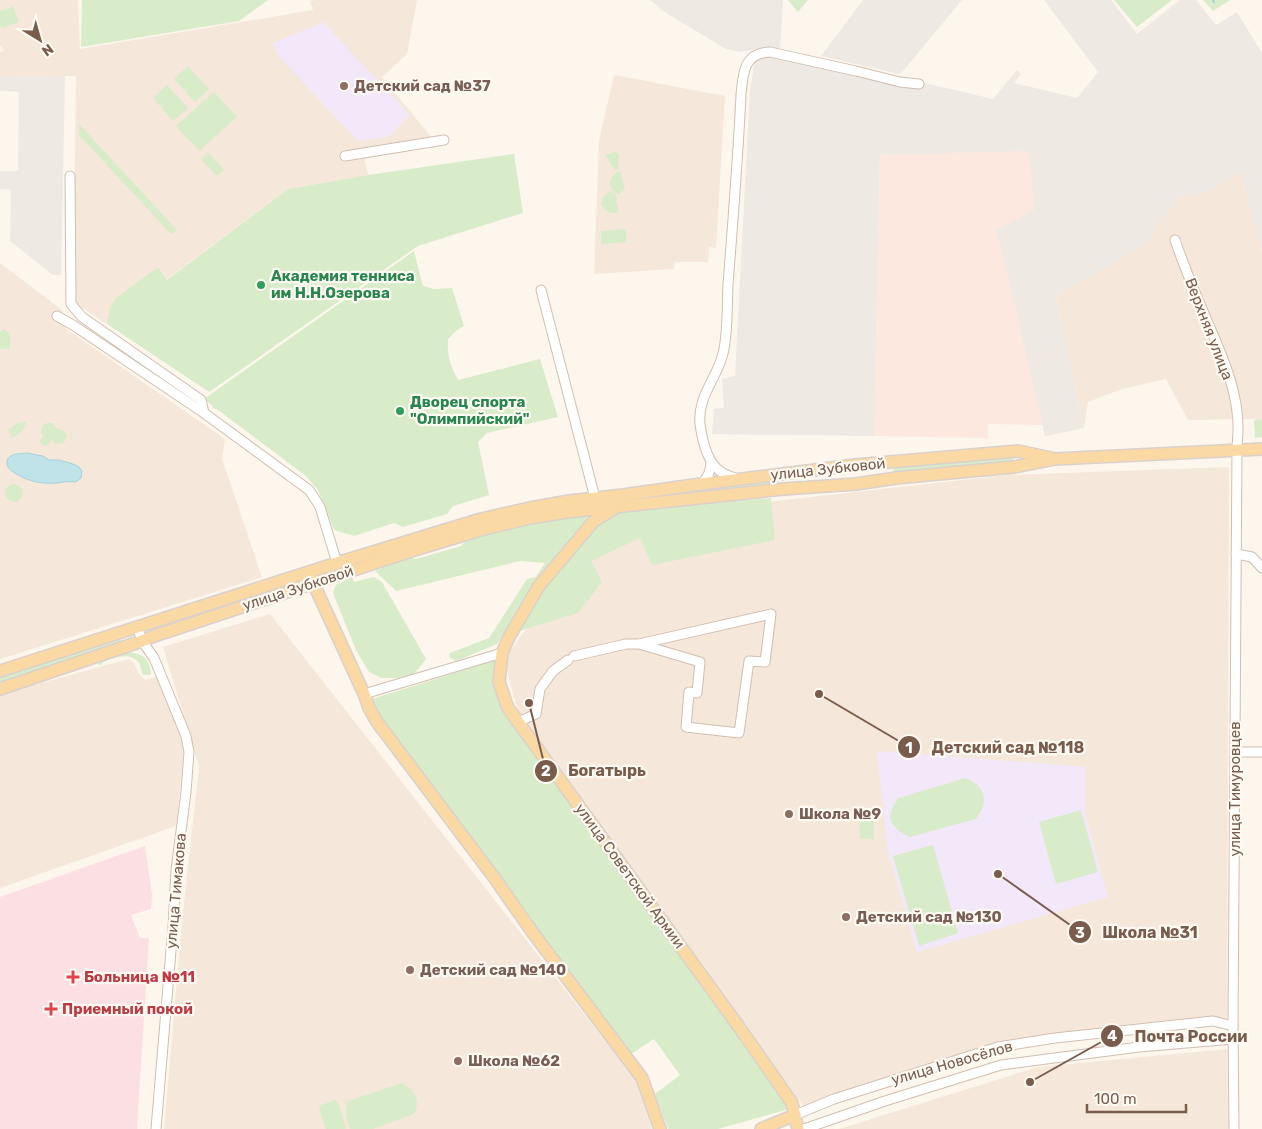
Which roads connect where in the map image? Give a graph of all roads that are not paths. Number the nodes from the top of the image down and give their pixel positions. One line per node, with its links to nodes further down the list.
1 (919, 84): 15 (street)
2 (444, 140): 3 (street)
3 (344, 156)
4 (70, 176): 8 (street)
5 (1175, 240): 12 (street, Верхняя улица)
6 (541, 290): 27 (street)
7 (58, 316): 9 (street)
8 (82, 317): 9 (street); 10 (street)
9 (73, 325): 10 (street)
10 (204, 412): 31 (street)
11 (1262, 449): 12 (main road, улица Зубковой)
12 (1237, 450): 14 (main road, улица Зубковой); 30 (street, улица Тимуровцев)
13 (1018, 451): 14 (main road, улица Зубковой); 16 (main road, улица Зубковой); 19 (main road)
14 (1055, 459): 19 (main road, улица Зубковой)
15 (711, 462): 22 (street); 24 (street)
16 (893, 462): 17 (main road, улица Зубковой); 21 (main road)
17 (876, 463): 18 (main road, улица Зубковой); 23 (main road)
18 (855, 465): 20 (main road, улица Зубковой); 25 (main road)
19 (1014, 467): 21 (main road, улица Зубковой)
20 (773, 475): 22 (main road, улица Зубковой); 26 (main road)
21 (896, 478): 23 (main road, улица Зубковой)
22 (738, 479): 24 (main road, улица Зубковой)
23 (877, 481): 25 (main road, улица Зубковой)
24 (701, 484): 27 (main road, улица Зубковой)
25 (856, 484): 26 (main road, улица Зубковой)
26 (772, 490): 28 (main road, улица Зубковой)
27 (599, 501): 28 (main road, улица Зубковой); 29 (main road); 31 (main road, улица Зубковой); 33 (main road, улица Зубковой)
28 (619, 506): 29 (main road, улица Советской Армии)
29 (594, 521): 37 (main road, улица Советской Армии)
30 (1236, 554): 32 (street); 42 (street, улица Тимуровцев)
31 (337, 563): 33 (main road, улица Зубковой)
32 (1262, 568)
33 (311, 577): 34 (main road, улица Зубковой); 35 (main road, улица Зубковой); 40 (main road)
34 (137, 626): 35 (street, улица Тимакова); 38 (main road, улица Зубковой)
35 (142, 641): 39 (main road, улица Зубковой); 49 (street, улица Тимакова)
36 (639, 644): 36 (street); 41 (street)
37 (502, 653): 40 (street); 41 (main road, улица Советской Армии)
38 (0, 671)
39 (0, 689)
40 (364, 694): 50 (main road)
41 (518, 722): 48 (main road, улица Советской Армии)
42 (1235, 752): 43 (street); 44 (street, улица Тимуровцев)
43 (1262, 752)
44 (1233, 1026): 45 (street, улица Тимуровцев); 46 (street, улица Новосёлов)
45 (1234, 1039): 47 (street, улица Новосёлов); 54 (street, улица Тимуровцев)
46 (879, 1084): 47 (street, улица Новосёлов); 48 (street, улица Новосёлов)
47 (885, 1102): 53 (street, улица Новосёлов)
48 (795, 1115): 51 (main road, улица Новосёлов); 52 (main road, улица Советской Армии)
49 (156, 1129)
50 (660, 1129)
51 (761, 1129)
52 (798, 1129)
53 (804, 1129)
54 (1234, 1129)

